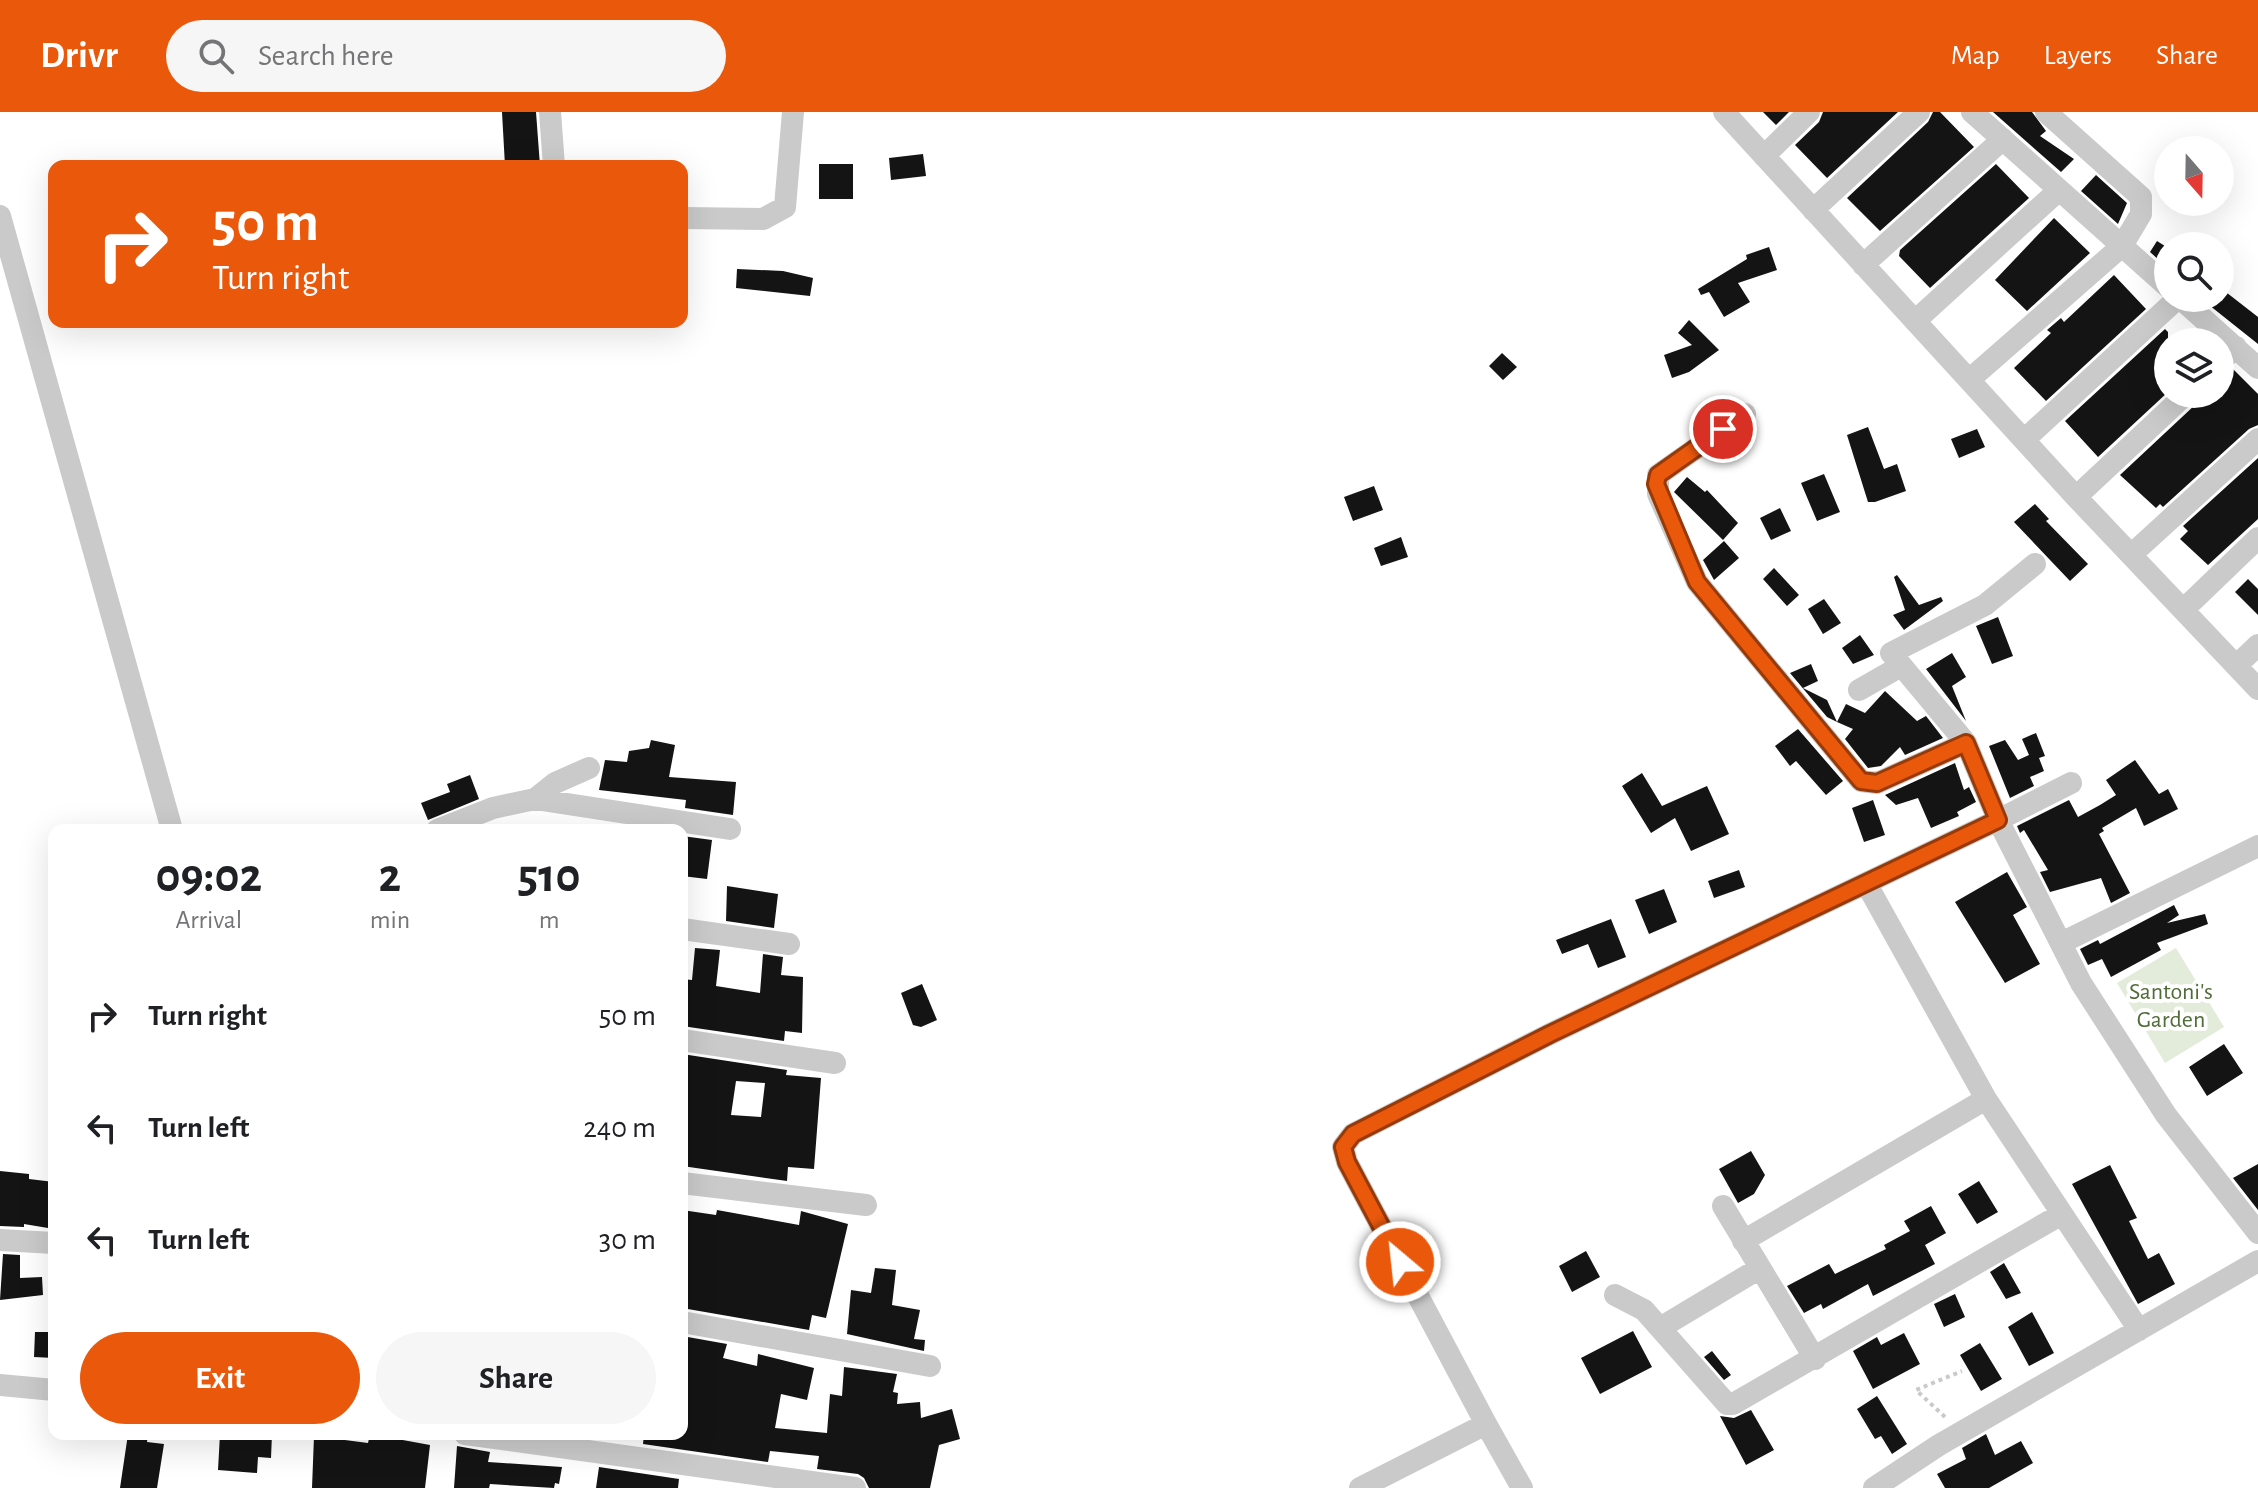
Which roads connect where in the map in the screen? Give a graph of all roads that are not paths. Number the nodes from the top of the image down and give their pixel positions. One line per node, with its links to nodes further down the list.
1 (550, 112): 10 (street)
2 (793, 112): 14 (street)
3 (1724, 112): 9 (street)
4 (1809, 112): 9 (street)
5 (1919, 112): 12 (street)
6 (1972, 112): 8 (street)
7 (2046, 112): 15 (street)
8 (2003, 139): 11 (street); 16 (street)
9 (1764, 156): 12 (street)
10 (554, 160)
11 (2059, 190): 15 (street); 20 (street)
12 (1813, 210): 16 (street)
13 (0, 216): 44 (street)
14 (688, 218)
15 (2122, 246): 17 (street); 24 (street)
16 (1863, 265): 20 (street)
17 (2154, 275)
18 (2164, 312): 28 (street)
19 (2191, 312): 21 (street)
20 (1915, 321): 24 (street)
21 (2205, 328)
22 (2234, 358): 23 (street)
23 (2258, 368)
24 (1969, 380): 28 (street)
25 (2171, 408): 29 (street)
26 (1745, 414): 39 (street)
27 (2258, 439): 31 (street)
28 (2024, 440): 29 (street)
29 (2076, 497): 31 (street)
30 (2258, 538): 33 (street)
31 (2131, 555): 33 (street)
32 (2035, 564): 35 (street)
33 (2183, 610): 36 (street)
34 (2258, 645): 36 (street)
35 (1901, 666): 38 (street); 39 (street)
36 (2236, 666): 37 (street)
37 (2258, 689)
38 (1859, 690)
39 (1966, 743): 43 (street)
40 (589, 768): 42 (street)
41 (2071, 783): 43 (street)
42 (535, 799): 45 (street); 46 (street)
43 (1998, 820): 48 (street); 50 (street)
44 (170, 824)
45 (452, 824)
46 (730, 829)
47 (2258, 846): 50 (street)
48 (1866, 883): 54 (street); 73 (street)
49 (688, 930): 51 (street)
50 (2061, 943): 59 (street)
51 (789, 944)
52 (688, 1041): 53 (street)
53 (835, 1063)
54 (1986, 1099): 58 (street); 61 (street)
55 (688, 1184): 56 (street)
56 (866, 1205)
57 (1723, 1206): 61 (street)
58 (2062, 1214): 68 (street); 69 (street)
59 (2258, 1233)
60 (0, 1240): 62 (street)
61 (1743, 1241): 64 (street)
62 (48, 1243)
63 (2258, 1261): 68 (street)
64 (1760, 1268): 67 (street); 69 (street)
65 (1615, 1295): 67 (street)
66 (688, 1323): 70 (street)
67 (1660, 1328): 69 (street)
68 (2139, 1330): 78 (street)
69 (1815, 1359)
70 (930, 1366)
71 (0, 1385): 72 (street)
72 (48, 1389)
73 (1486, 1424): 76 (street); 77 (street)
74 (508, 1440): 75 (street)
75 (855, 1488)
76 (1360, 1488)
77 (1522, 1488)
78 (1874, 1488)

